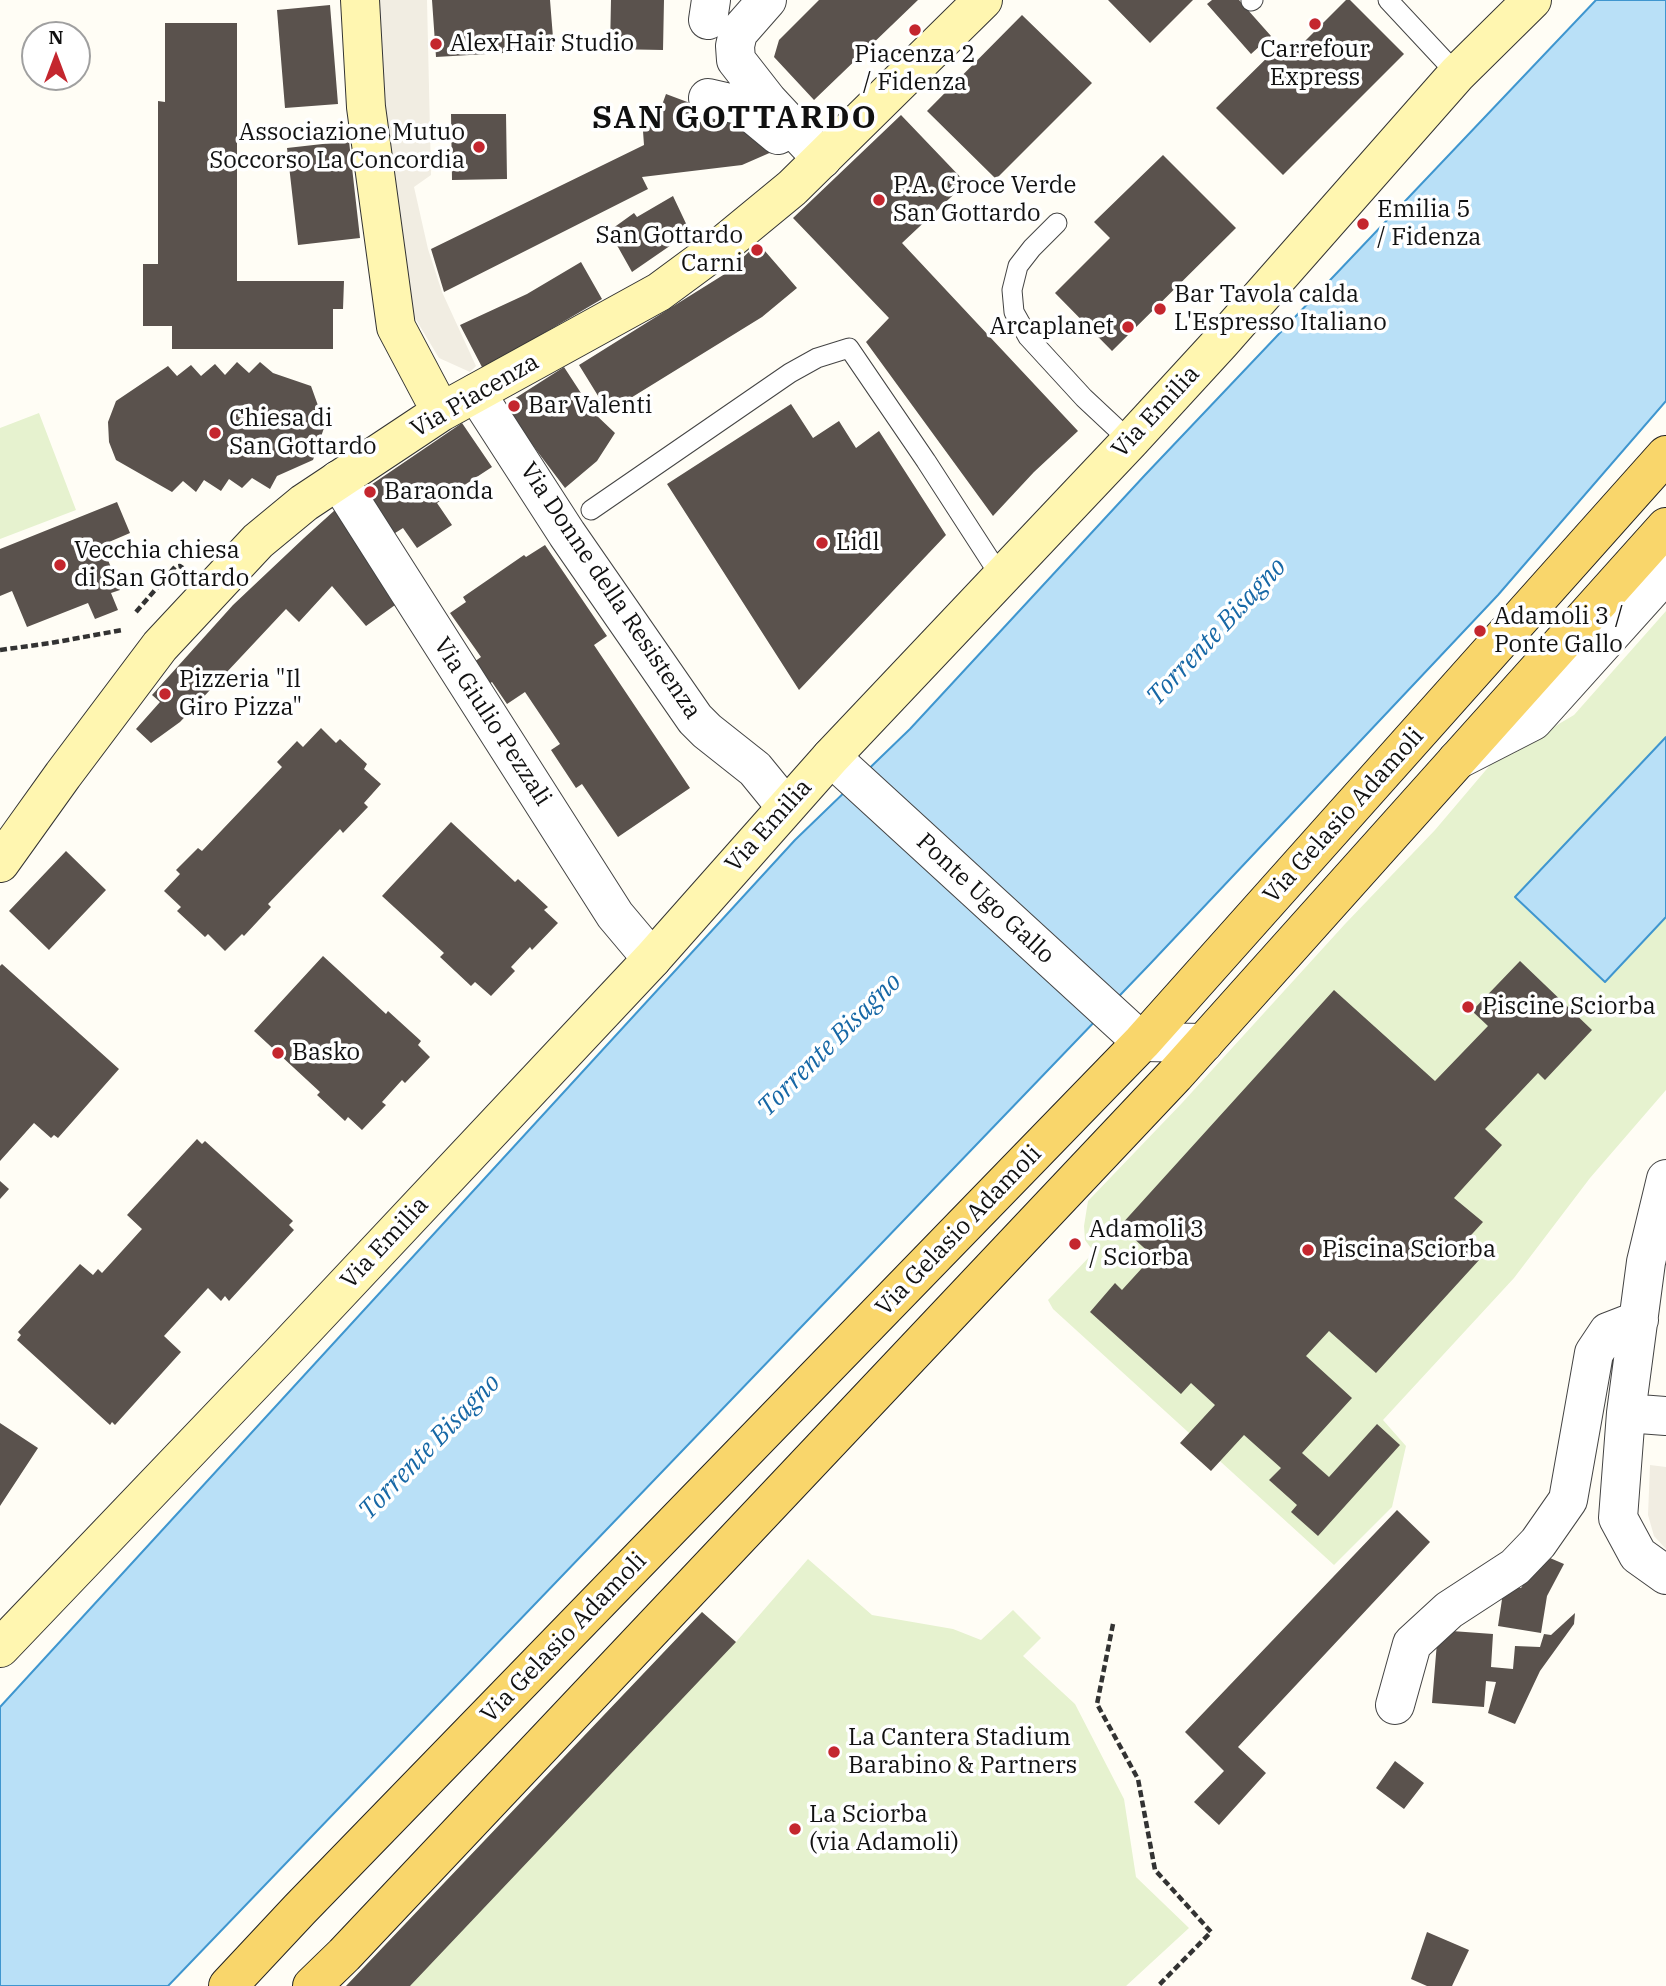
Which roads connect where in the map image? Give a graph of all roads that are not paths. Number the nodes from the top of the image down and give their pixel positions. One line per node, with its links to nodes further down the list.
1 (360, 0): 11 (main road)
2 (767, 0): 8 (street)
3 (983, 0): 8 (main road, Via Piacenza)
4 (1388, 0): 6 (lane)
5 (1532, 0): 6 (main road, Via Emilia)
6 (1457, 74): 12 (main road, Via Emilia)
7 (708, 98): 8 (street)
8 (816, 165): 10 (main road, Via Piacenza)
9 (1057, 223): 12 (lane)
10 (477, 393): 11 (main road, Via Piacenza); 21 (street, Via Donne della Resistenza)
11 (441, 412): 14 (main road, Via Piacenza)
12 (1130, 441): 18 (main road, Via Emilia)
13 (1666, 455): 24 (main road, Via Gelasio Adamoli)
14 (338, 481): 22 (main road, Via Piacenza); 23 (street, Via Giulio Pezzali)
15 (591, 510): 18 (lane)
16 (1666, 527): 19 (main road, Via Gelasio Adamoli)
17 (1666, 573): 19 (street)
18 (1001, 578): 20 (main road, Via Emilia)
19 (1456, 761): 25 (main road, Via Gelasio Adamoli)
20 (841, 766): 21 (main road, Via Emilia); 24 (street, Ponte Ugo Gallo)
21 (786, 807): 23 (main road, Via Emilia)
22 (5, 846)
23 (652, 959): 31 (main road, Via Emilia)
24 (1131, 1032): 25 (street); 33 (main road, Via Gelasio Adamoli)
25 (1204, 1043): 34 (main road, Via Gelasio Adamoli)
26 (1666, 1179): 27 (street)
27 (1639, 1320): 28 (street); 32 (street)
28 (1626, 1413): 29 (street); 30 (street)
29 (1666, 1416)
30 (1666, 1575)
31 (0, 1647)
32 (1395, 1705)
33 (228, 1986)
34 (312, 1986)

